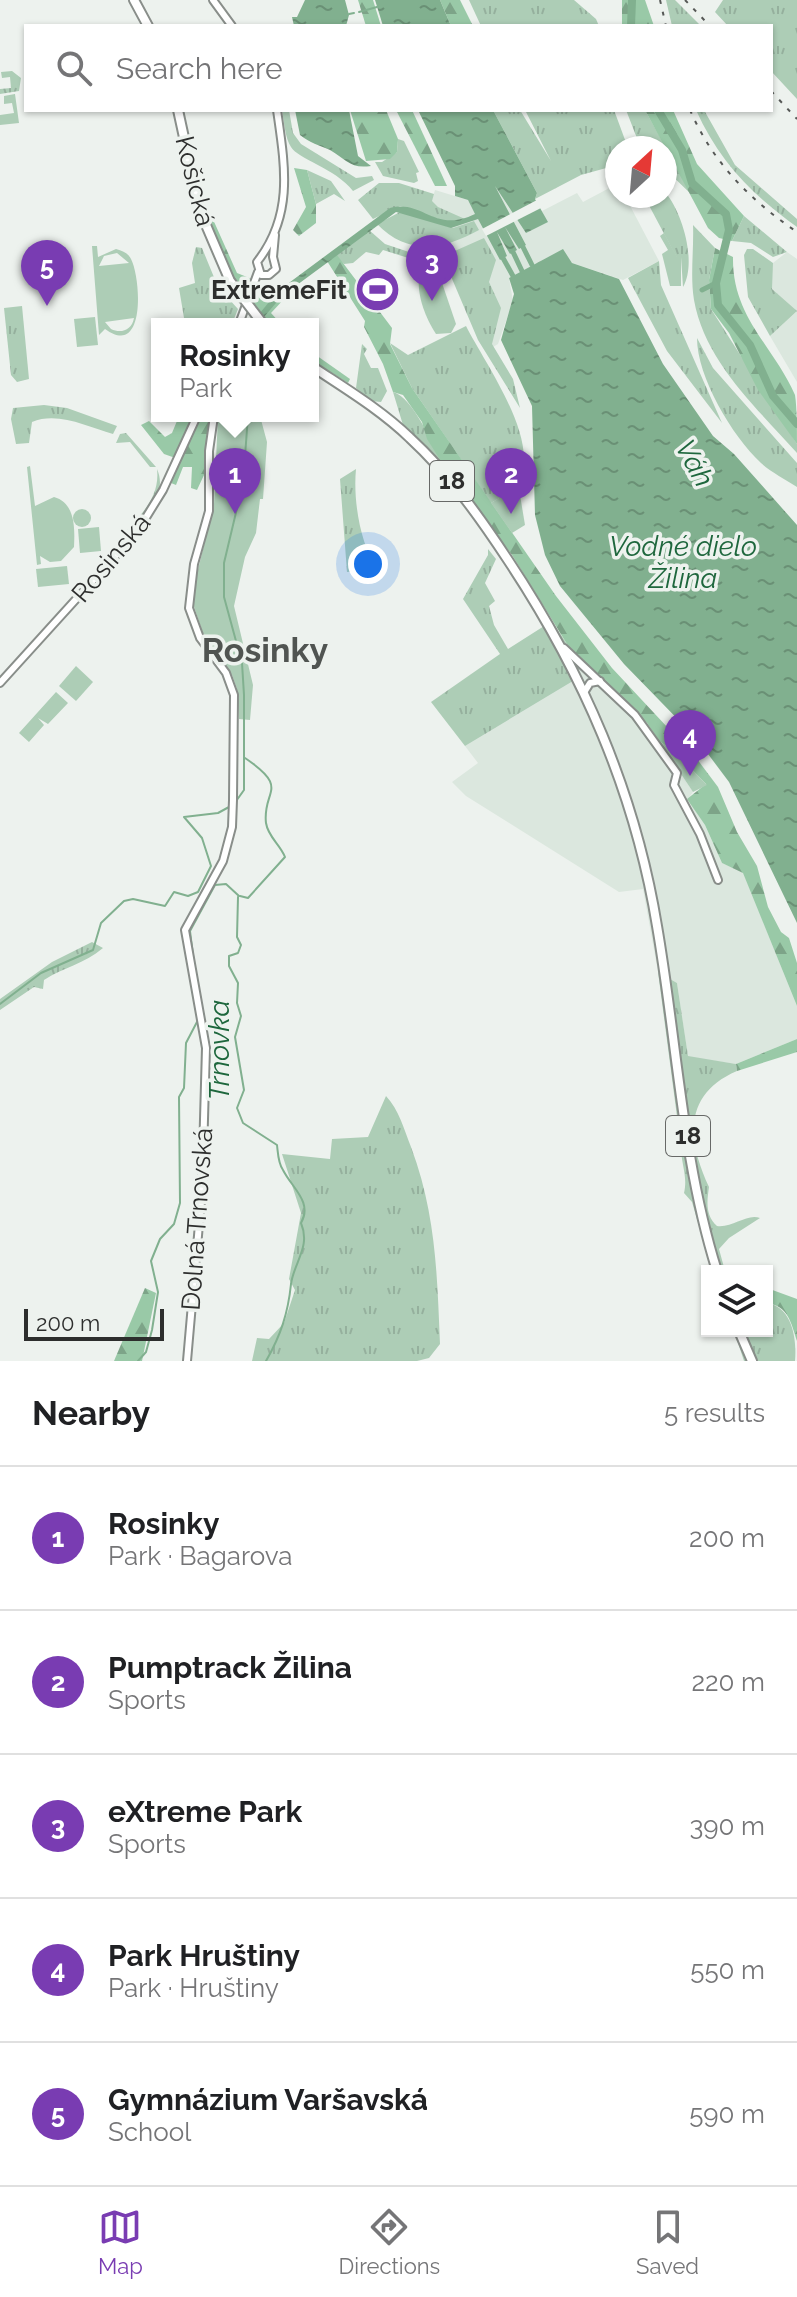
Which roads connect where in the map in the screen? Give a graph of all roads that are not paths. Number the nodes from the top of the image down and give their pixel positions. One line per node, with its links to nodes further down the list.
1 (134, 0): 3 (main road)
2 (213, 0): 4 (street)
3 (147, 24)
4 (231, 24)
5 (178, 112): 12 (main road, Košická, bridge)
6 (277, 112): 7 (street)
7 (275, 235): 8 (street); 9 (street)
8 (264, 255): 9 (street); 10 (street)
9 (273, 257): 10 (street)
10 (262, 274): 11 (street)
11 (242, 318)
12 (258, 318)
13 (319, 371): 16 (main road, 18)
14 (194, 422): 18 (street, Rosinská)
15 (213, 422): 23 (street, Dolná Trnovská)
16 (564, 648): 17 (street); 19 (main road, 18)
17 (601, 681): 19 (street); 20 (street)
18 (0, 683)
19 (585, 691): 21 (main road, 18)
20 (718, 880)
21 (715, 1265)
22 (742, 1337): 24 (main road)
23 (187, 1361)
24 (752, 1361)

